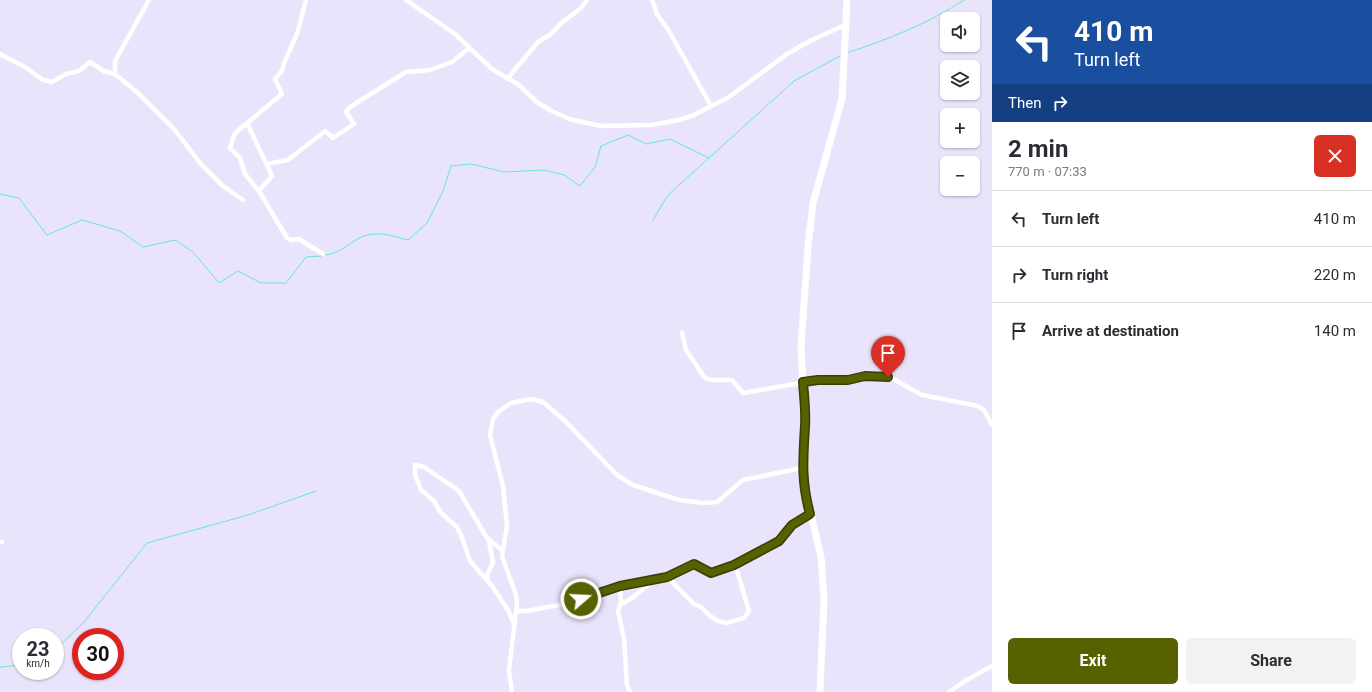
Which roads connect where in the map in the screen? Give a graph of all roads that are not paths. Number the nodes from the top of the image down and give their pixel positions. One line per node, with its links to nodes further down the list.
1 (149, 0): 10 (street)
2 (306, 0): 13 (street)
3 (406, 0): 8 (street)
4 (587, 0): 11 (street)
5 (652, 0): 12 (street)
6 (847, 0): 7 (street)
7 (845, 25): 12 (street); 19 (street)
8 (469, 48): 11 (street); 14 (street)
9 (0, 54): 10 (street)
10 (115, 74): 16 (street)
11 (507, 79): 12 (street)
12 (711, 106)
13 (247, 123): 14 (street); 15 (street)
14 (267, 164): 15 (street)
15 (259, 191): 17 (street)
16 (243, 200)
17 (323, 254)
18 (682, 333): 19 (street)
19 (803, 382): 20 (street); 21 (street)
20 (992, 425)
21 (802, 468): 22 (street); 24 (street)
22 (810, 514): 25 (street); 36 (street)
23 (489, 540): 24 (street); 27 (street); 27 (street)
24 (502, 550): 31 (street)
25 (735, 564): 26 (street); 26 (street)
26 (667, 577): 28 (street)
27 (487, 580): 32 (street)
28 (654, 580): 29 (street); 30 (street)
29 (620, 586): 30 (street); 31 (street)
30 (620, 605): 35 (street)
31 (516, 611): 32 (street)
32 (515, 628): 34 (street)
33 (992, 666): 37 (street)
34 (512, 692)
35 (630, 692)
36 (820, 692)
37 (949, 692)

